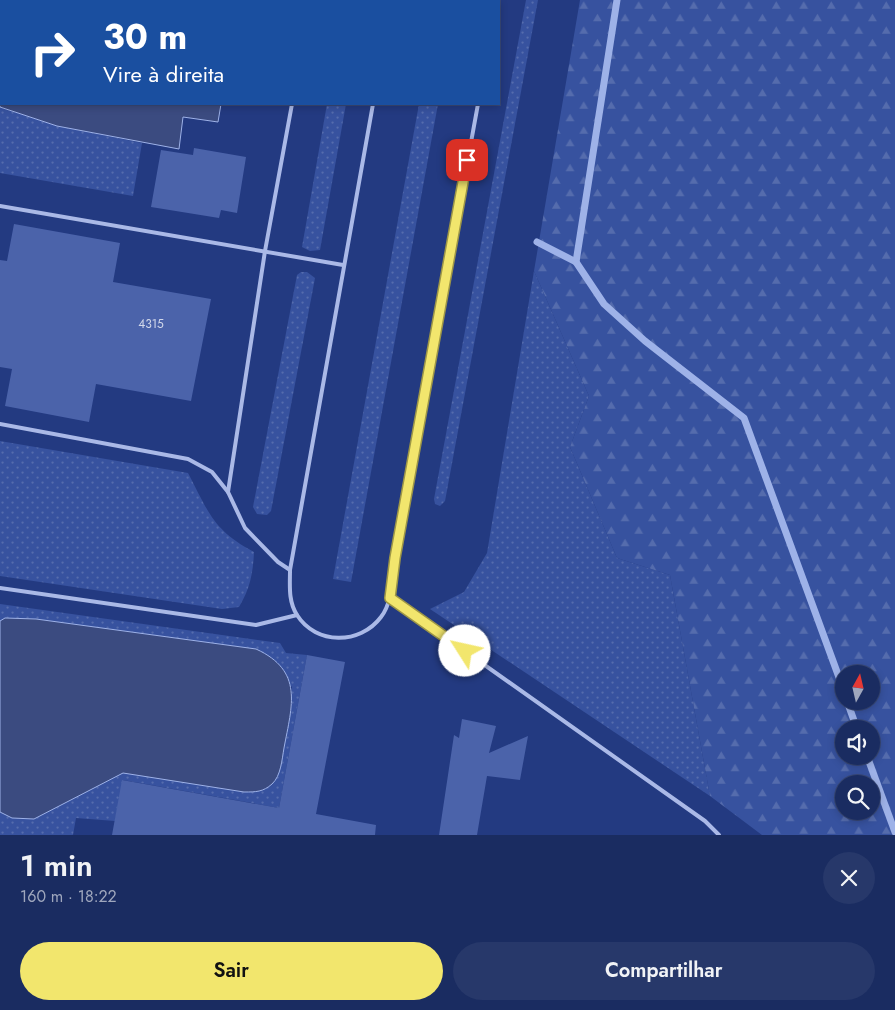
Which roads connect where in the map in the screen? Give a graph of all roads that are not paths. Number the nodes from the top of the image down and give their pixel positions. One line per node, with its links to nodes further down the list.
1 (292, 105): 5 (lane)
2 (373, 105): 6 (lane)
3 (478, 105): 11 (lane)
4 (0, 206): 5 (lane)
5 (265, 251): 6 (lane); 8 (lane)
6 (343, 265): 9 (lane)
7 (0, 424): 8 (lane)
8 (228, 492): 9 (lane)
9 (290, 570): 12 (lane)
10 (0, 588): 12 (lane)
11 (390, 598): 12 (lane); 13 (lane)
12 (297, 615)
13 (719, 835)

